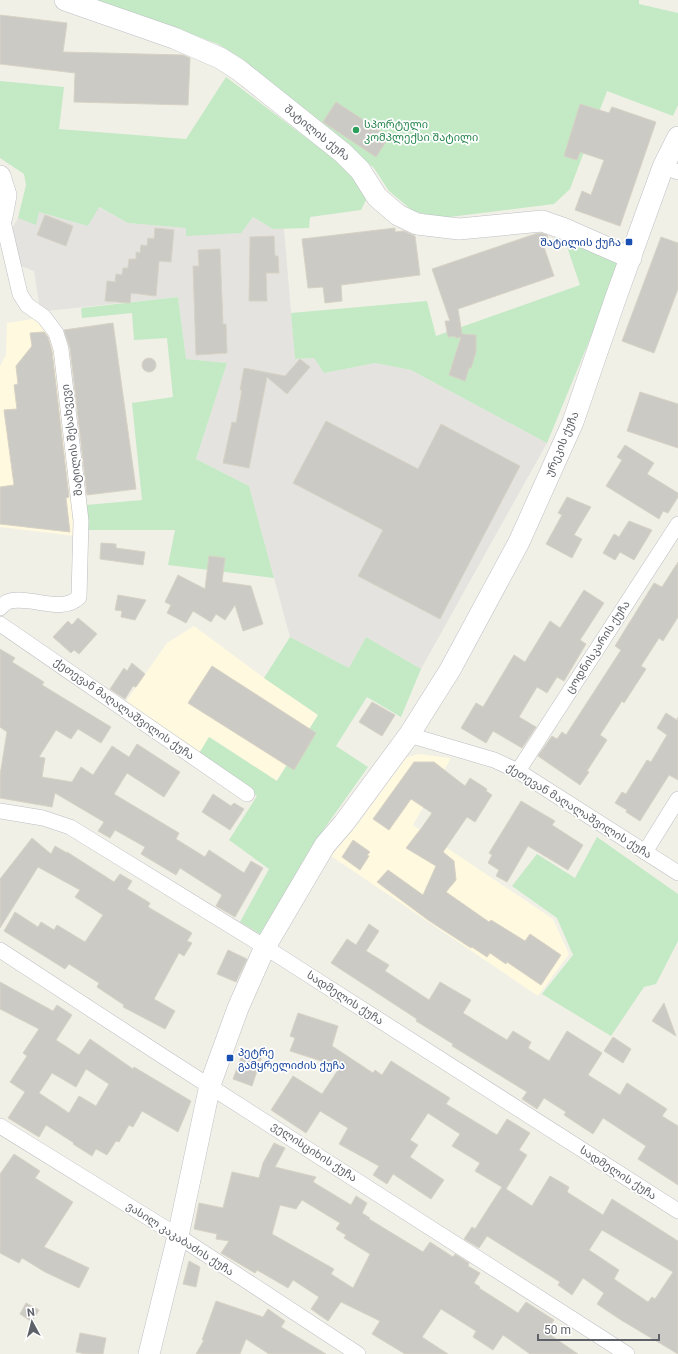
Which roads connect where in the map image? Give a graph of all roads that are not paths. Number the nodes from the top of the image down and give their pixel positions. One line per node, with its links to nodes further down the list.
1 (65, 0): 6 (street, შატილის ქუჩა)
2 (678, 136): 3 (street, ურეკის ქუჩა)
3 (670, 170): 6 (street, ურეკის ქუჩა)
4 (0, 176): 5 (street)
5 (1, 218): 8 (street, შატილის შესახვევი)
6 (631, 258): 10 (street, ურეკის ქუჩა)
7 (678, 524): 11 (street, ცოდნისკარის ქუჩა)
8 (0, 608)
9 (0, 624): 12 (street, ქეთევან მაღალაშვილის ქუჩა)
10 (409, 735): 11 (street, ქეთევან მაღალაშვილის ქუჩა); 17 (street)
11 (518, 771): 15 (street, ქეთევან მაღალაშვილის ქუჩა)
12 (247, 794)
13 (678, 799): 15 (street)
14 (2, 814): 17 (street, სადმელის ქუჩა)
15 (645, 852): 16 (street, ქეთევან მაღალაშვილის ქუჩა)
16 (678, 873)
17 (265, 947): 19 (street); 21 (street, სადმელის ქუჩა)
18 (0, 950): 19 (street, ველისციხის ქუჩა)
19 (210, 1085): 22 (street); 25 (street, ველისციხის ქუჩა)
20 (0, 1126): 22 (street, ვასილ კაკაბაძის ქუჩა)
21 (678, 1211)
22 (178, 1236): 23 (street); 24 (street, ვასილ კაკაბაძის ქუჩა)
23 (149, 1354)
24 (358, 1354)
25 (627, 1354)

